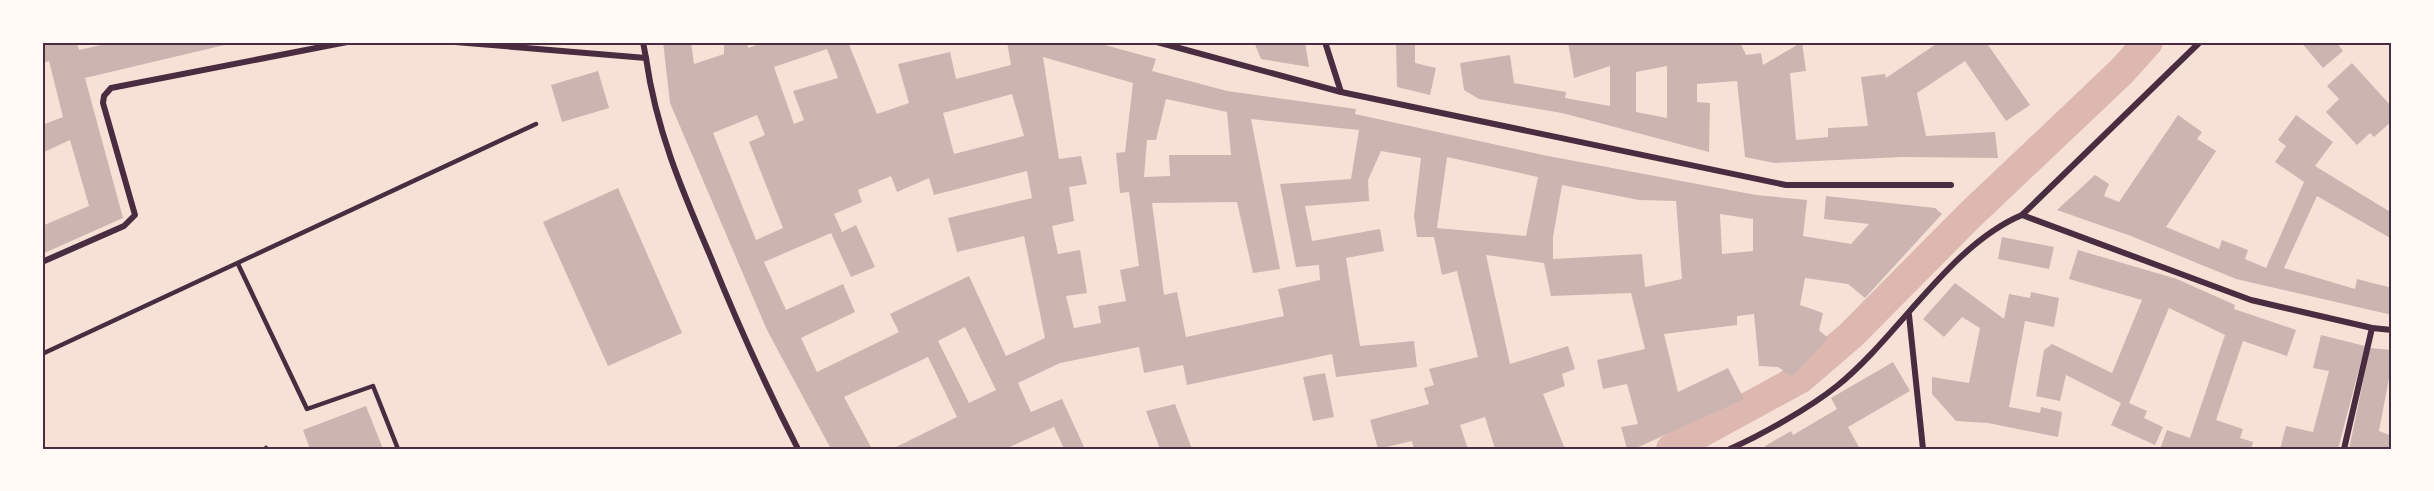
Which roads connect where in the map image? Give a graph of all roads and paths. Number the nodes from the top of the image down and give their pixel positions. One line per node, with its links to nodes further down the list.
1 (347, 42): 12 (street)
2 (454, 42): 7 (street)
3 (643, 42): 7 (street)
4 (1157, 42): 8 (street)
5 (1325, 42): 8 (street)
6 (2200, 42): 11 (street)
7 (646, 58): 19 (street)
8 (1341, 92): 10 (street)
9 (536, 124): 13 (lane)
10 (1951, 185)
11 (2022, 215): 14 (street); 15 (street)
12 (42, 262)
13 (238, 264): 17 (lane); 18 (lane)
14 (1908, 315): 20 (street); 21 (street)
15 (2372, 328): 16 (street); 22 (street)
16 (2392, 330)
17 (42, 354)
18 (398, 449)
19 (798, 449)
20 (1730, 449)
21 (1923, 449)
22 (2344, 449)

